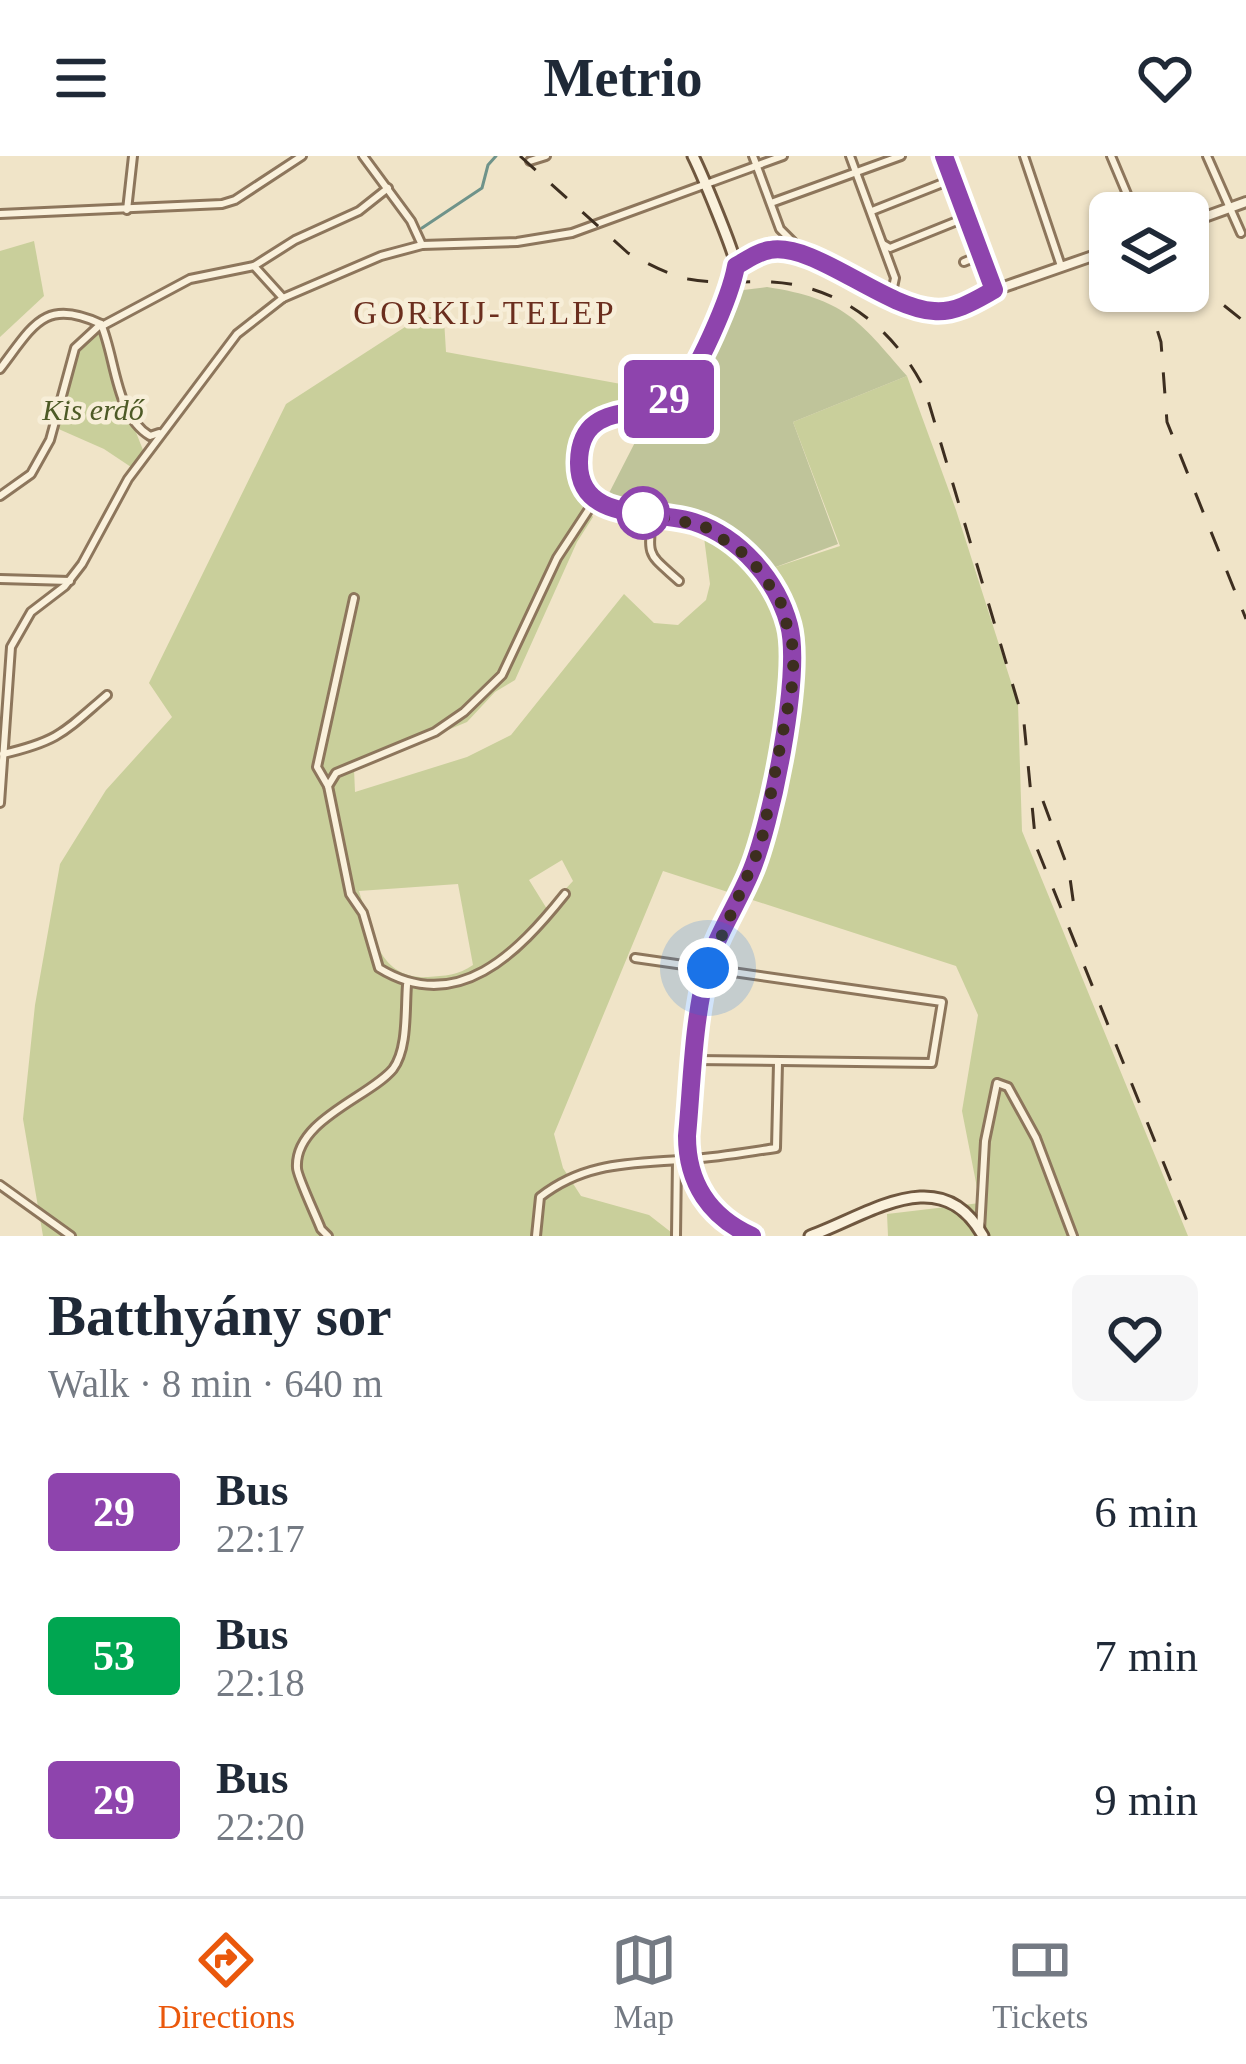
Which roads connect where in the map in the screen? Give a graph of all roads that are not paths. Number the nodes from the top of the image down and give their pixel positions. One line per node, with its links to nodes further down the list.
1 (133, 156): 23 (street)
2 (302, 156): 23 (street)
3 (363, 156): 18 (street)
4 (546, 156): 14 (street)
5 (693, 156): 17 (main road)
6 (783, 156): 13 (street)
7 (850, 156): 15 (street)
8 (901, 156): 15 (street)
9 (944, 156): 16 (street)
10 (1024, 156): 37 (street)
11 (1111, 156): 19 (street)
12 (1207, 156): 22 (street)
13 (755, 160): 17 (street); 21 (street)
14 (530, 161)
15 (856, 173): 21 (street); 24 (street)
16 (952, 179): 24 (street); 27 (street)
17 (705, 184): 30 (street); 36 (main road)
18 (388, 188): 30 (street); 35 (street)
19 (1126, 192)
20 (1246, 202): 22 (street)
21 (771, 203): 31 (street)
22 (1227, 209): 26 (street); 28 (street)
23 (127, 210): 25 (street)
24 (871, 212): 29 (street)
25 (0, 214)
26 (1209, 215)
27 (968, 218): 29 (street); 32 (street)
28 (1240, 233)
29 (884, 244): 39 (street)
30 (422, 245): 40 (street)
31 (794, 251): 36 (street); 39 (street)
32 (981, 255): 34 (street); 38 (street)
33 (1089, 257): 37 (street)
34 (964, 262)
35 (254, 266): 40 (street); 41 (street)
36 (736, 266): 45 (main road)
37 (1060, 266): 38 (street)
38 (994, 290): 39 (street)
39 (891, 297)
40 (283, 298): 43 (street)
41 (101, 325): 42 (street); 43 (street); 44 (street)
42 (0, 369)
43 (163, 432): 48 (street)
44 (0, 496)
45 (595, 500): 46 (main road); 53 (street)
46 (653, 514): 49 (street); 57 (main road)
47 (0, 579): 48 (street)
48 (70, 580): 52 (street)
49 (679, 581)
50 (354, 598): 53 (street)
51 (107, 695): 52 (street)
52 (2, 753): 54 (street)
53 (328, 786): 58 (street)
54 (0, 803)
55 (566, 895): 58 (street)
56 (635, 958): 57 (street)
57 (708, 968): 59 (main road); 60 (street)
58 (407, 985): 65 (street)
59 (694, 1060): 60 (street); 61 (main road)
60 (778, 1063): 61 (street)
61 (683, 1160): 66 (street); 67 (street); 68 (main road)
62 (0, 1185): 64 (street)
63 (981, 1233): 69 (main road); 70 (street)
64 (71, 1236)
65 (328, 1236)
66 (536, 1236)
67 (676, 1236)
68 (752, 1236)
69 (810, 1236)
70 (1073, 1236)

